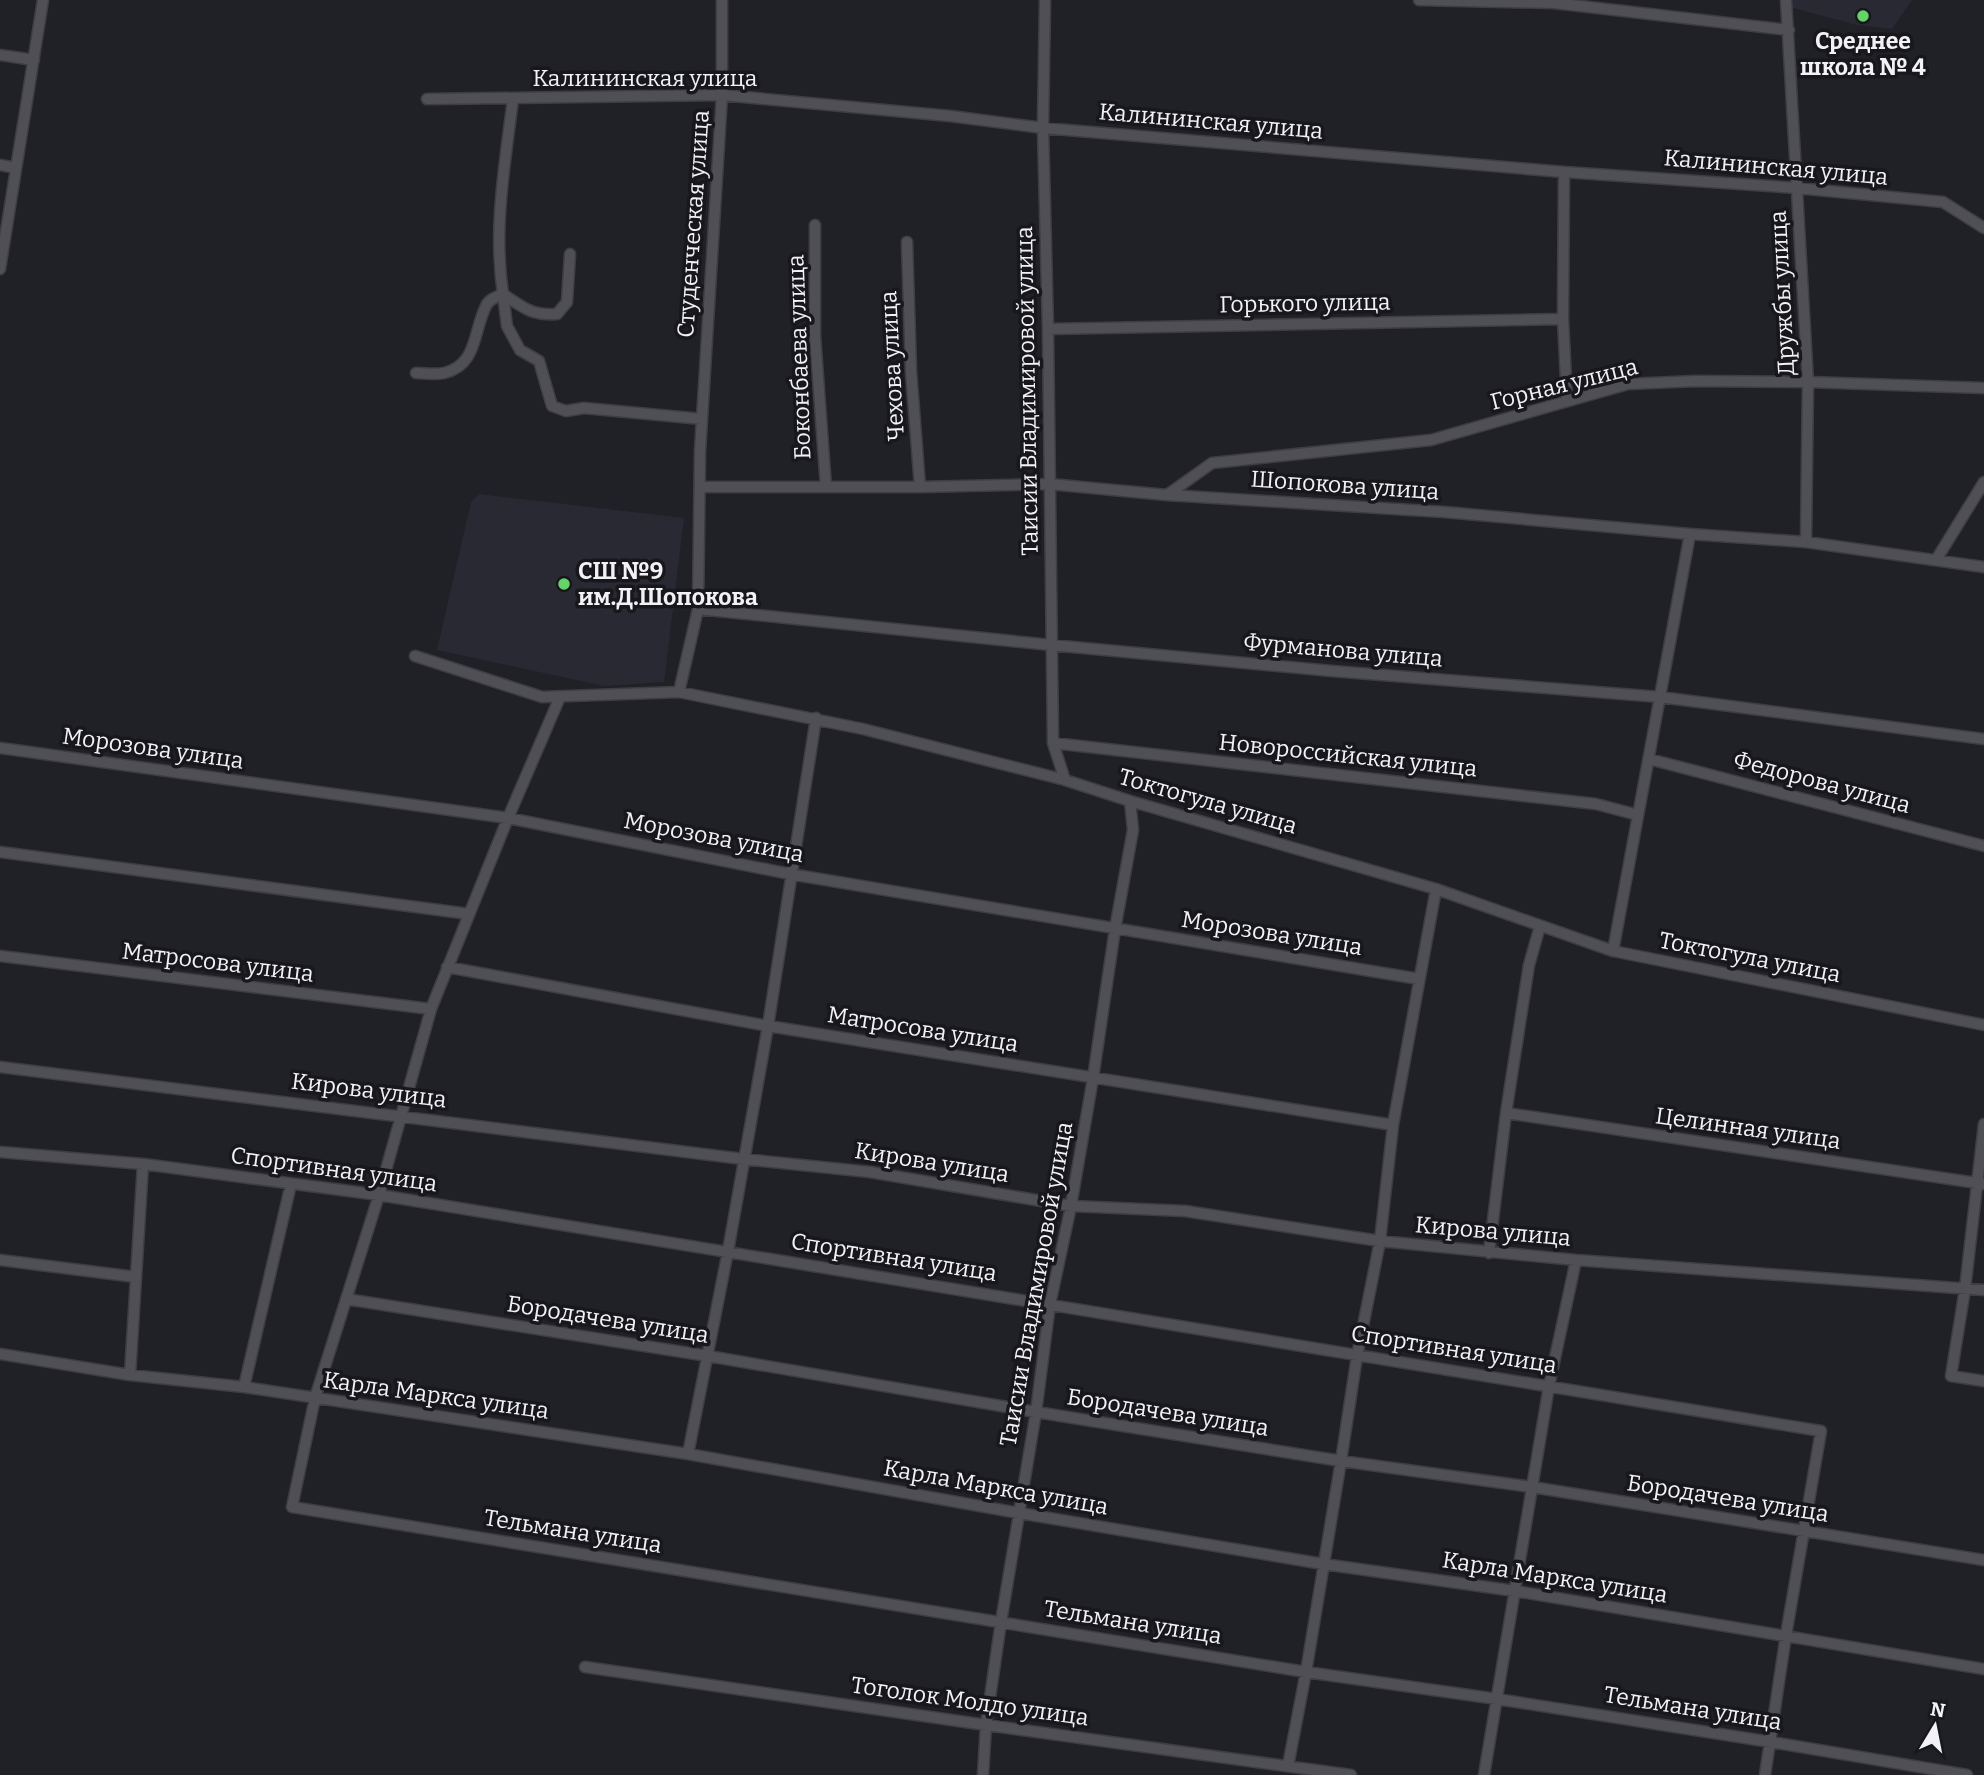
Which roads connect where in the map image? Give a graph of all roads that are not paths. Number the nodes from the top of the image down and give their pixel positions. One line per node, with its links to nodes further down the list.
1 (43, 0): 8 (street)
2 (722, 0): 9 (street, Студенческая улица)
3 (1045, 0): 12 (street, Таисии Владимировой улица)
4 (1419, 0): 6 (street)
5 (1786, 0): 6 (street, Дружбы улица)
6 (1789, 30): 16 (street, Дружбы улица)
7 (0, 55): 8 (street)
8 (34, 60): 14 (street)
9 (722, 95): 11 (street, Калининская улица); 12 (street, Калининская улица); 29 (street, Студенческая улица)
10 (427, 99): 11 (street, Калининская улица)
11 (513, 99): 22 (street)
12 (1043, 128): 15 (street, Калининская улица); 24 (street, Таисии Владимировой улица)
13 (0, 165): 14 (street)
14 (16, 168): 21 (street)
15 (1564, 172): 16 (street, Калининская улица); 23 (street)
16 (1797, 188): 18 (street, Калининская улица); 26 (street, Дружбы улица)
17 (816, 225): 33 (street, Боконбаева улица)
18 (1984, 228)
19 (907, 242): 34 (street, Чехова улица)
20 (570, 254): 22 (street)
21 (0, 269)
22 (503, 294): 25 (street); 29 (street)
23 (1563, 319): 24 (street, Горького улица); 28 (street)
24 (1048, 329): 31 (street, Таисии Владимировой улица)
25 (416, 373)
26 (1808, 382): 27 (street, Горная улица); 28 (street, Горная улица); 37 (street, Дружбы улица)
27 (1984, 388)
28 (1567, 401): 35 (street, Горная улица)
29 (702, 419): 32 (street, Студенческая улица)
30 (1984, 482): 38 (street)
31 (1049, 484): 34 (street, Шопокова улица); 35 (street, Шопокова улица); 41 (street, Таисии Владимировой улица)
32 (700, 486): 33 (street, Шопокова улица); 40 (street)
33 (826, 487): 34 (street, Шопокова улица)
34 (920, 487)
35 (1167, 495): 36 (street, Шопокова улица)
36 (1690, 534): 37 (street, Шопокова улица); 45 (street)
37 (1806, 542): 38 (street, Шопокова улица)
38 (1936, 560): 39 (street, Шопокова улица)
39 (1984, 567)
40 (698, 608): 41 (street, Фурманова улица); 43 (street)
41 (1051, 645): 45 (street, Фурманова улица); 48 (street, Таисии Владимировой улица)
42 (415, 656): 44 (street, Токтогула улица)
43 (679, 691): 44 (street, Токтогула улица); 46 (street, Токтогула улица)
44 (560, 697): 54 (street)
45 (1660, 697): 47 (street, Фурманова улица); 50 (street)
46 (816, 718): 51 (street, Токтогула улица); 57 (street)
47 (1984, 739)
48 (1053, 743): 51 (street, Таисии Владимировой улица); 53 (street, Новороссийская улица)
49 (0, 748): 54 (street, Морозова улица)
50 (1649, 759): 53 (street); 55 (street, Федорова улица)
51 (1065, 780): 52 (street, Токтогула улица)
52 (1130, 801): 58 (street, Токтогула улица); 61 (street, Таисии Владимировой улица)
53 (1637, 815): 62 (street)
54 (508, 818): 57 (street, Морозова улица); 59 (street)
55 (1984, 846)
56 (0, 852): 59 (street)
57 (790, 874): 61 (street, Морозова улица); 68 (street)
58 (1436, 889): 60 (street, Токтогула улица); 65 (street)
59 (469, 914): 64 (street)
60 (1540, 926): 62 (street, Токтогула улица); 71 (street)
61 (1115, 929): 65 (street, Морозова улица); 70 (street, Таисии Владимировой улица)
62 (1614, 951): 67 (street, Токтогула улица)
63 (0, 956): 66 (street, Матросова улица)
64 (447, 967): 66 (street); 68 (street, Матросова улица)
65 (1419, 979): 74 (street)
66 (431, 1009): 72 (street)
67 (1984, 1025)
68 (768, 1026): 70 (street, Матросова улица); 76 (street)
69 (0, 1067): 72 (street, Кирова улица)
70 (1093, 1078): 74 (street, Матросова улица); 81 (street, Таисии Владимировой улица)
71 (1506, 1113): 79 (street, Целинная улица); 84 (street)
72 (402, 1115): 76 (street, Кирова улица); 80 (street)
73 (1984, 1124): 79 (street)
74 (1393, 1125): 82 (street)
75 (0, 1152): 77 (street, Спортивная улица)
76 (743, 1159): 81 (street, Кирова улица); 83 (street)
77 (143, 1164): 78 (street, Спортивная улица); 87 (street)
78 (291, 1184): 80 (street, Спортивная улица); 98 (street)
79 (1980, 1184): 88 (street)
80 (379, 1195): 83 (street, Спортивная улица); 90 (street)
81 (1070, 1206): 82 (street, Кирова улица); 91 (street, Таисии Владимировой улица)
82 (1380, 1241): 84 (street, Кирова улица); 94 (street)
83 (728, 1251): 91 (street, Спортивная улица); 93 (street)
84 (1489, 1253): 86 (street, Кирова улица)
85 (0, 1260): 87 (street)
86 (1576, 1260): 88 (street, Кирова улица); 97 (street)
87 (136, 1277): 95 (street)
88 (1965, 1289): 89 (street, Кирова улица); 96 (street)
89 (1984, 1290)
90 (346, 1299): 93 (street, Бородачева улица); 99 (street)
91 (1050, 1304): 94 (street, Спортивная улица); 100 (street, Таисии Владимировой улица)
92 (0, 1354): 95 (street, Карла Маркса улица)
93 (708, 1356): 100 (street, Бородачева улица); 101 (street)
94 (1357, 1356): 97 (street, Спортивная улица); 102 (street)
95 (130, 1375): 98 (street, Карла Маркса улица)
96 (1984, 1381)
97 (1549, 1386): 103 (street); 105 (street, Спортивная улица)
98 (244, 1387): 99 (street, Карла Маркса улица)
99 (315, 1398): 101 (street, Карла Маркса улица); 109 (street, Тельмана улица)
100 (1036, 1412): 102 (street, Бородачева улица); 104 (street, Таисии Владимировой улица)
101 (688, 1454): 104 (street, Карла Маркса улица)
102 (1341, 1461): 103 (street, Бородачева улица); 107 (street)
103 (1532, 1487): 105 (street, Бородачева улица); 108 (street)
104 (1018, 1513): 107 (street, Карла Маркса улица); 109 (street, Таисии Владимировой улица)
105 (1803, 1532): 106 (street, Бородачева улица); 110 (street)
106 (1984, 1560)
107 (1323, 1564): 108 (street, Карла Маркса улица); 113 (street)
108 (1515, 1591): 110 (street, Карла Маркса улица); 114 (street)
109 (1001, 1622): 113 (street, Тельмана улица); 115 (street, Таисии Владимировой улица)
110 (1786, 1635): 112 (street, Карла Маркса улица); 116 (street)
111 (584, 1667): 115 (street, Тоголок Молдо улица)
112 (1984, 1669)
113 (1306, 1672): 114 (street, Тельмана улица); 118 (street)
114 (1497, 1699): 116 (street, Тельмана улица); 122 (street)
115 (986, 1725): 117 (street, Тоголок Молдо улица); 119 (street, Таисии Владимировой улица)
116 (1771, 1741): 123 (street); 124 (street, Тельмана улица)
117 (1252, 1761): 118 (street, Тоголок Молдо улица); 120 (street)
118 (1288, 1766): 121 (street, Тоголок Молдо улица)
119 (983, 1775)
120 (1250, 1775)
121 (1351, 1775)
122 (1484, 1775)
123 (1765, 1775)
124 (1967, 1775)

